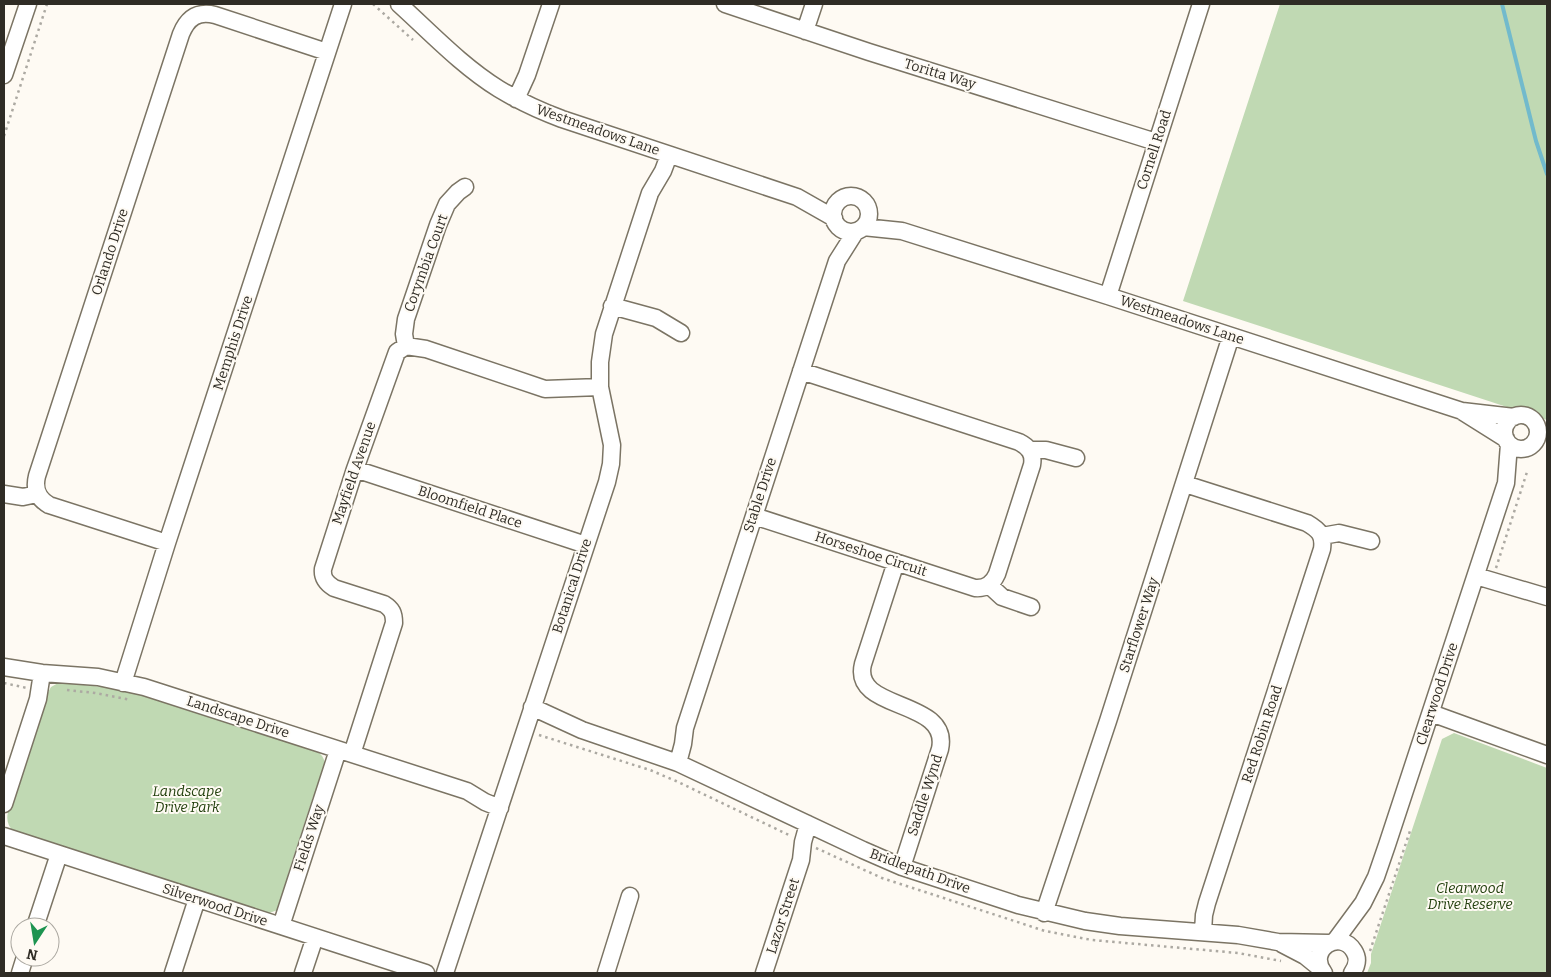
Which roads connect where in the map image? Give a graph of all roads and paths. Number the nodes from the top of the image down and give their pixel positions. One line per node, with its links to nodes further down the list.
1 (28, 4): 14 (street)
2 (47, 4): 16 (path)
3 (343, 4): 13 (street, Memphis Drive)
4 (373, 4): 12 (path)
5 (399, 4): 15 (street, Westmeadows Lane)
6 (550, 4): 15 (street)
7 (725, 4): 11 (street, Toritta Way)
8 (814, 4): 11 (street)
9 (1201, 4): 17 (street, Cornell Road)
10 (194, 9): 13 (street, Orlando Drive); 47 (street, Orlando Drive)
11 (805, 31): 17 (street, Toritta Way)
12 (413, 40)
13 (328, 52): 51 (street, Memphis Drive)
14 (4, 75)
15 (516, 99): 18 (street, Westmeadows Lane)
16 (4, 136)
17 (1156, 142): 27 (street, Cornell Road)
18 (663, 153): 20 (street, Westmeadows Lane); 28 (street, Botanical Drive)
19 (465, 187): 31 (street, Corymbia Court)
20 (797, 197): 21 (street, Westmeadows Lane); 23 (street, Westmeadows Lane)
21 (841, 199): 22 (street); 23 (street)
22 (868, 209): 24 (street); 25 (street, Westmeadows Lane)
23 (836, 222): 24 (street); 26 (street, Stable Drive)
24 (860, 229): 25 (street, Westmeadows Lane); 26 (street, Stable Drive)
25 (902, 231): 27 (street, Westmeadows Lane)
26 (837, 261): 32 (street, Stable Drive)
27 (1108, 296): 30 (street, Westmeadows Lane)
28 (612, 306): 29 (street); 33 (street, Botanical Drive)
29 (681, 333)
30 (1231, 336): 34 (street, Westmeadows Lane); 45 (street, Starflower Way)
31 (406, 346): 33 (street); 42 (street, Mayfield Avenue)
32 (801, 371): 40 (street); 48 (street, Stable Drive)
33 (600, 387): 52 (street, Botanical Drive)
34 (1462, 412): 35 (street, Westmeadows Lane); 38 (street, Westmeadows Lane)
35 (1514, 417): 36 (street); 38 (street)
36 (1530, 418): 37 (street); 39 (street)
37 (1547, 432)
38 (1507, 442): 39 (street); 44 (street, Clearwood Drive)
39 (1536, 446): 44 (street, Clearwood Drive)
40 (1030, 450): 41 (street); 56 (street)
41 (1076, 458)
42 (354, 469): 52 (street, Bloomfield Place); 67 (street, Mayfield Avenue)
43 (1527, 472): 55 (path)
44 (1506, 483): 54 (street, Clearwood Drive)
45 (1185, 484): 49 (street); 80 (street, Starflower Way)
46 (4, 494): 47 (street)
47 (37, 494): 51 (street)
48 (754, 516): 53 (street, Horseshoe Circuit); 69 (street, Stable Drive)
49 (1322, 536): 50 (street); 83 (street, Red Robin Road)
50 (1371, 540)
51 (168, 543): 62 (street, Memphis Drive)
52 (586, 545): 66 (street, Botanical Drive)
53 (896, 562): 56 (street, Horseshoe Circuit); 76 (street, Saddle Wynd)
54 (1476, 576): 55 (street); 65 (street, Clearwood Drive)
55 (1493, 581): 57 (street)
56 (989, 585): 58 (street)
57 (1547, 597)
58 (1031, 607)
59 (4, 667): 60 (street, Landscape Drive)
60 (41, 681): 61 (path); 62 (street, Landscape Drive); 71 (street)
61 (4, 683)
62 (124, 683): 67 (street, Landscape Drive)
63 (62, 690): 64 (path)
64 (140, 702)
65 (1431, 713): 68 (street); 79 (street, Clearwood Drive)
66 (530, 714): 69 (street, Bridlepath Drive); 70 (street, Botanical Drive)
67 (345, 752): 70 (street, Landscape Drive); 82 (street, Fields Way)
68 (1547, 755)
69 (673, 761): 72 (street, Bridlepath Drive)
70 (502, 802): 93 (street, Botanical Drive)
71 (4, 804)
72 (813, 827): 76 (street, Bridlepath Drive); 95 (street, Lazor Street)
73 (1410, 831): 88 (path)
74 (4, 836): 75 (street, Silverwood Drive)
75 (58, 854): 78 (street, Silverwood Drive); 81 (street)
76 (902, 867): 80 (street, Bridlepath Drive)
77 (630, 896): 94 (street)
78 (197, 899): 82 (street, Silverwood Drive); 90 (street)
79 (1363, 903): 86 (street, Clearwood Drive); 87 (street, Clearwood Drive)
80 (1044, 913): 83 (street, Bridlepath Drive)
81 (38, 917)
82 (281, 926): 84 (street, Silverwood Drive)
83 (1203, 932): 85 (street, Bridlepath Drive)
84 (315, 937): 91 (street); 92 (street, Silverwood Drive)
85 (1278, 942): 86 (street, Bridlepath Drive); 89 (street, Bridlepath Drive)
86 (1332, 942): 87 (street); 89 (street, Clearwood Drive)
87 (1353, 949): 96 (street, Clearwood Drive)
88 (1369, 956)
89 (1322, 971)
90 (173, 973)
91 (303, 973)
92 (426, 973)
93 (445, 973)
94 (606, 973)
95 (764, 973)
96 (1352, 973)

